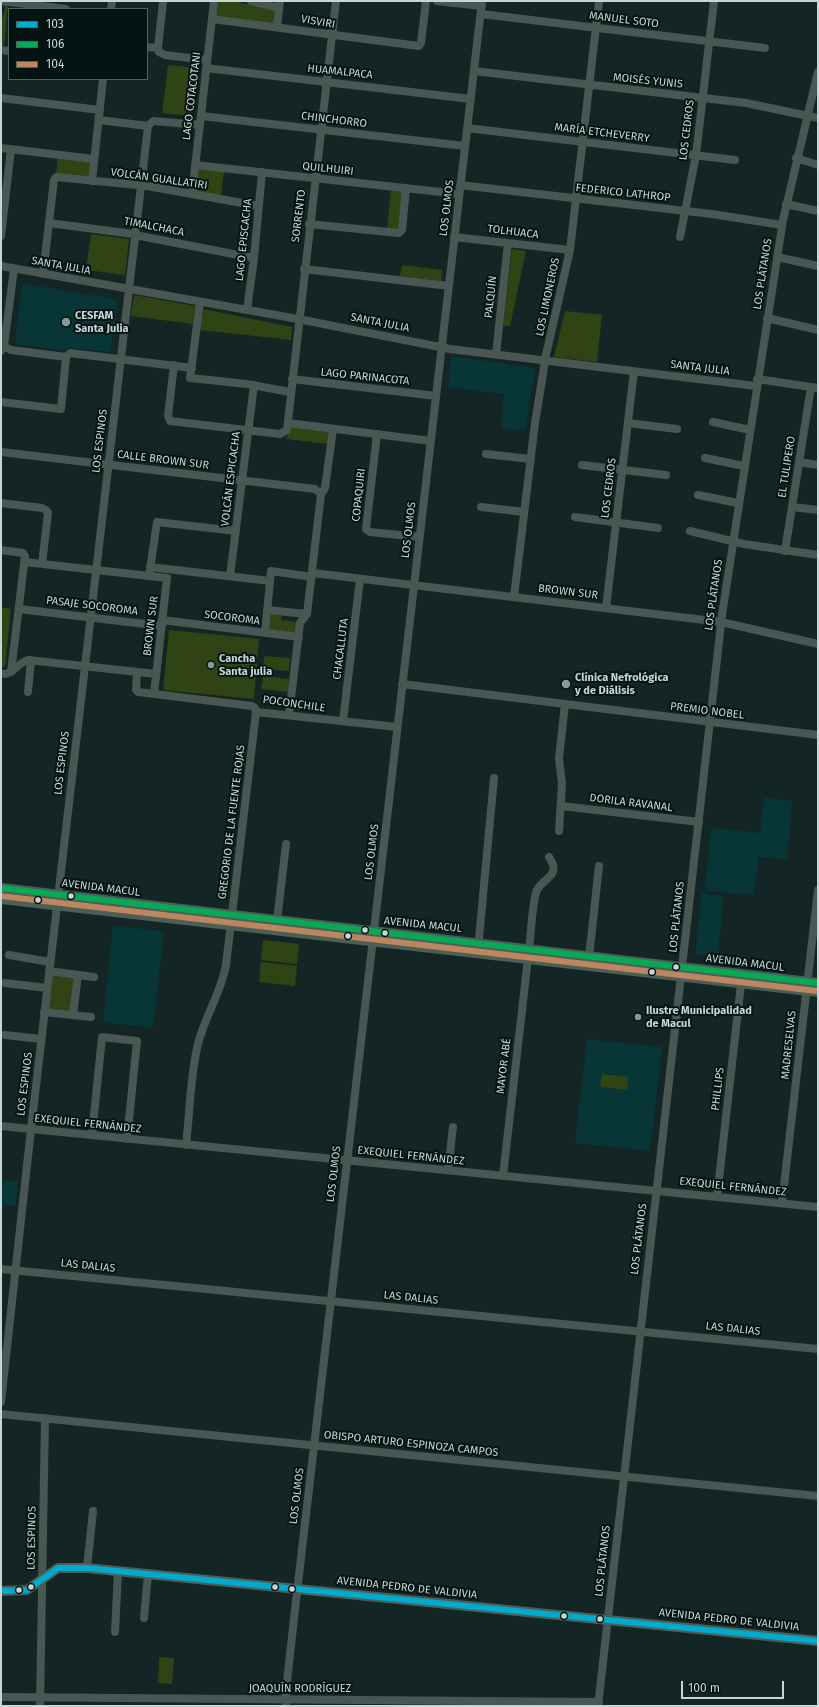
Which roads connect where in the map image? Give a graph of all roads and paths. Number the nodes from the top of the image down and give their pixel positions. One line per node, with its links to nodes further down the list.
1 (2, 1): 10 (street)
2 (163, 1): 20 (street)
3 (214, 1): 14 (street, LAGO COTACOTANI)
4 (250, 1): 11 (street)
5 (336, 1): 17 (street, SORRENTO)
6 (426, 1): 17 (street, VISVIRI)
7 (437, 1): 12 (street, MANUEL SOTO)
8 (599, 1): 16 (street, LOS LIMONEROS)
9 (714, 1): 18 (street, LOS CEDROS)
10 (50, 4): 13 (street)
11 (280, 5): 15 (street)
12 (481, 7): 16 (street, MANUEL SOTO); 23 (street, LOS OLMOS)
13 (63, 8)
14 (212, 19): 15 (street, VISVIRI); 22 (street, LAGO COTACOTANI)
15 (277, 27): 17 (street, VISVIRI)
16 (596, 28): 18 (street, MANUEL SOTO); 27 (street, LOS LIMONEROS)
17 (332, 35): 26 (street, SORRENTO)
18 (709, 41): 21 (street, MANUEL SOTO); 30 (street, LOS CEDROS)
19 (148, 47): 20 (street)
20 (158, 48): 22 (street)
21 (765, 48)
22 (207, 64): 26 (street, HUAMALPACA); 32 (street, LAGO COTACOTANI)
23 (474, 71): 27 (street, MOISÉS YUNIS); 29 (street, LOS OLMOS)
24 (818, 72): 33 (street, LOS PLÁTANOS)
25 (103, 80): 31 (street)
26 (326, 81): 29 (street, HUAMALPACA); 39 (street, SORRENTO)
27 (589, 85): 30 (street, MOISÉS YUNIS); 40 (street, LOS LIMONEROS)
28 (1, 98): 31 (street)
29 (471, 98): 38 (street, LOS OLMOS)
30 (703, 98): 33 (street, MOISÉS YUNIS); 44 (street, LOS CEDROS)
31 (100, 110): 35 (street)
32 (201, 116): 36 (street, LAGO COTACOTANI); 39 (street, CHINCHORRO)
33 (808, 116): 34 (street, MOISÉS YUNIS); 45 (street, LOS PLÁTANOS)
34 (818, 118)
35 (99, 120): 37 (street); 46 (street)
36 (200, 125): 37 (street); 48 (street, LAGO COTACOTANI)
37 (148, 126): 53 (street, LOS ESPINOS)
38 (467, 128): 40 (street, MARÍA ETCHEVERRY); 41 (street, LOS OLMOS)
39 (320, 130): 41 (street, CHINCHORRO); 51 (street, SORRENTO)
40 (582, 142): 44 (street, MARÍA ETCHEVERRY); 58 (street, LOS LIMONEROS)
41 (465, 146): 54 (street, LOS OLMOS)
42 (1, 148): 43 (street)
43 (11, 149): 46 (street); 67 (street)
44 (696, 155): 47 (street, MARÍA ETCHEVERRY); 62 (street, LOS CEDROS)
45 (796, 158): 49 (street); 59 (street, LOS PLÁTANOS)
46 (94, 159): 52 (street)
47 (735, 160)
48 (195, 165): 50 (street, QUILHUIRI); 56 (street, LAGO COTACOTANI)
49 (818, 165)
50 (262, 172): 51 (street, QUILHUIRI); 60 (street, LAGO EPISCACHA)
51 (315, 178): 55 (street, QUILHUIRI); 64 (street, SORRENTO)
52 (92, 181): 53 (street, VOLCÁN GUALLATIRI); 63 (street, VOLCÁN GUALLATIRI)
53 (141, 186): 56 (street, VOLCÁN GUALLATIRI); 66 (street, LOS ESPINOS)
54 (460, 186): 57 (street, LOS OLMOS); 58 (street, FEDERICO LATHROP)
55 (406, 188): 57 (street, QUILHUIRI); 64 (street)
56 (192, 194): 60 (street, VOLCÁN GUALLATIRI)
57 (459, 194): 68 (street, LOS OLMOS)
58 (576, 199): 62 (street, FEDERICO LATHROP); 71 (street, LOS LIMONEROS)
59 (786, 204): 61 (street); 65 (street, LOS PLÁTANOS)
60 (259, 206): 73 (street, LAGO EPISCACHA)
61 (818, 211)
62 (686, 212): 65 (street, FEDERICO LATHROP); 69 (street, LOS CEDROS)
63 (49, 223): 66 (street, TIMALCHACA); 78 (street)
64 (309, 224): 77 (street, SORRENTO)
65 (782, 226): 72 (street, LOS PLÁTANOS)
66 (135, 235): 73 (street, TIMALCHACA); 80 (street, LOS ESPINOS)
67 (1, 236)
68 (454, 236): 70 (street, TOLHUACA); 79 (street, LOS OLMOS)
69 (680, 237)
70 (508, 243): 71 (street, TOLHUACA); 89 (street, PALQUÍN)
71 (570, 250): 92 (street, LOS LIMONEROS)
72 (777, 257): 75 (street); 83 (street, LOS PLÁTANOS)
73 (254, 258): 82 (street, LAGO EPISCACHA)
74 (1, 266): 76 (street, SANTA JULIA)
75 (818, 266)
76 (14, 269): 78 (street, SANTA JULIA); 86 (street)
77 (304, 269): 79 (street); 84 (street, SORRENTO)
78 (43, 274): 80 (street, SANTA JULIA)
79 (449, 286): 87 (street, LOS OLMOS)
80 (129, 289): 81 (street, SANTA JULIA); 91 (street, LOS ESPINOS)
81 (200, 302): 82 (street, SANTA JULIA); 94 (street)
82 (247, 310): 84 (street, SANTA JULIA)
83 (767, 318): 85 (street); 97 (street, LOS PLÁTANOS)
84 (298, 319): 87 (street, SANTA JULIA); 96 (street, SORRENTO)
85 (818, 330)
86 (3, 333): 88 (street)
87 (442, 347): 89 (street, SANTA JULIA); 101 (street, LOS OLMOS)
88 (3, 349): 90 (street)
89 (496, 354): 92 (street, SANTA JULIA)
90 (66, 357): 91 (street); 102 (street)
91 (121, 359): 93 (street); 117 (street, LOS ESPINOS)
92 (546, 360): 95 (street, SANTA JULIA); 115 (street, LOS LIMONEROS)
93 (174, 365): 94 (street); 108 (street)
94 (192, 368): 98 (street)
95 (634, 371): 97 (street, SANTA JULIA); 105 (street, LOS CEDROS)
96 (292, 379): 100 (street, SORRENTO); 101 (street, LAGO PARINACOTA)
97 (757, 383): 99 (street, SANTA JULIA); 109 (street, LOS PLÁTANOS)
98 (254, 385): 100 (street); 108 (street, VOLCÁN ESPICACHA)
99 (814, 388): 116 (street, EL TULIPERO)
100 (290, 392): 104 (street, SORRENTO)
101 (436, 396): 111 (street, LOS OLMOS)
102 (1, 402)
103 (712, 422): 109 (street)
104 (288, 423): 106 (street); 108 (street, SORRENTO)
105 (628, 423): 107 (street); 121 (street, LOS CEDROS)
106 (333, 429): 110 (street); 124 (street)
107 (677, 429)
108 (248, 430): 123 (street, VOLCÁN ESPICACHA)
109 (750, 430): 120 (street, LOS PLÁTANOS)
110 (377, 434): 111 (street); 137 (street, COPAQUIRI)
111 (431, 440): 137 (street, LOS OLMOS)
112 (1, 452): 117 (street, CALLE BROWN SUR)
113 (486, 454): 115 (street)
114 (705, 458): 120 (street)
115 (530, 459): 131 (street, LOS LIMONEROS)
116 (799, 462): 119 (street); 129 (street, EL TULIPERO)
117 (108, 465): 123 (street, CALLE BROWN SUR); 145 (street, LOS ESPINOS)
118 (582, 465): 121 (street)
119 (818, 465)
120 (744, 466): 127 (street, LOS PLÁTANOS)
121 (622, 470): 122 (street); 133 (street, LOS CEDROS)
122 (666, 475)
123 (242, 481): 124 (street, CALLE BROWN SUR); 136 (street, VOLCÁN ESPICACHA)
124 (321, 494): 146 (street)
125 (698, 495): 127 (street)
126 (1, 503): 143 (street)
127 (738, 503): 138 (street, LOS PLÁTANOS)
128 (481, 507): 131 (street)
129 (792, 507): 130 (street); 140 (street, EL TULIPERO)
130 (818, 510)
131 (524, 512): 152 (street, LOS LIMONEROS)
132 (575, 517): 133 (street)
133 (616, 522): 134 (street); 153 (street, LOS CEDROS)
134 (658, 528)
135 (690, 530): 138 (street)
136 (236, 531): 144 (street); 148 (street, VOLCÁN ESPICACHA)
137 (419, 537): 151 (street, LOS OLMOS)
138 (733, 541): 140 (street); 158 (street, LOS PLÁTANOS)
139 (1, 550): 142 (street)
140 (786, 551): 141 (street)
141 (818, 555)
142 (25, 562): 143 (street, BROWN SUR); 154 (street)
143 (42, 564): 145 (street, BROWN SUR)
144 (150, 567): 147 (street); 148 (street)
145 (96, 570): 147 (street, BROWN SUR); 157 (street, LOS ESPINOS)
146 (312, 575): 149 (street, BROWN SUR); 150 (street, BROWN SUR); 156 (street)
147 (149, 576): 159 (street, BROWN SUR)
148 (230, 576): 150 (street)
149 (360, 578): 151 (street, BROWN SUR); 175 (street, CHACALLUTA)
150 (270, 581): 155 (street)
151 (414, 585): 152 (street, BROWN SUR); 169 (street, LOS OLMOS)
152 (514, 597): 153 (street, BROWN SUR)
153 (606, 608): 158 (street, BROWN SUR)
154 (19, 609): 157 (street, PASAJE SOCOROMA); 165 (street)
155 (267, 610): 156 (street); 160 (street)
156 (308, 614): 161 (street)
157 (90, 618): 159 (street, PASAJE SOCOROMA); 164 (street, LOS ESPINOS)
158 (721, 622): 162 (street, BROWN SUR); 176 (street, LOS PLÁTANOS)
159 (162, 623): 160 (street, SOCOROMA); 168 (street, BROWN SUR)
160 (265, 633): 161 (street, SOCOROMA)
161 (299, 637): 174 (street)
162 (818, 644)
163 (31, 660): 164 (street); 165 (street); 170 (street)
164 (85, 666): 166 (street); 189 (street, LOS ESPINOS)
165 (11, 672): 167 (street)
166 (137, 672): 168 (street); 171 (street, POCONCHILE)
167 (1, 674)
168 (156, 674): 171 (street, BROWN SUR)
169 (402, 684): 172 (street, PREMIO NOBEL); 177 (street, LOS OLMOS)
170 (28, 692)
171 (154, 694): 173 (street, POCONCHILE)
172 (565, 704): 176 (street, PREMIO NOBEL); 180 (street)
173 (256, 712): 174 (street, POCONCHILE); 190 (street, GREGORIO DE LA FUENTE ROJAS)
174 (289, 715): 175 (street, POCONCHILE)
175 (343, 721): 177 (street, POCONCHILE)
176 (710, 722): 178 (street, PREMIO NOBEL); 181 (street, LOS PLÁTANOS)
177 (397, 728): 192 (street, LOS OLMOS)
178 (818, 735)
179 (494, 778): 193 (street)
180 (561, 806): 181 (street, DORILA RAVANAL); 182 (street)
181 (699, 822): 199 (street, LOS PLÁTANOS)
182 (559, 831)
183 (286, 844): 191 (street)
184 (548, 857): 194 (street, MAYOR ABÉ)
185 (599, 866): 196 (street)
186 (1, 888): 189 (main road, AVENIDA MACUL)
187 (818, 890): 204 (street, MADRESELVAS)
188 (1, 899): 189 (main road, AVENIDA MACUL)
189 (57, 900): 190 (main road, AVENIDA MACUL); 197 (street, LOS ESPINOS)
190 (231, 920): 191 (main road, AVENIDA MACUL); 192 (main road, AVENIDA MACUL); 217 (street, GREGORIO DE LA FUENTE ROJAS)
191 (277, 921): 192 (main road, AVENIDA MACUL)
192 (373, 936): 193 (main road, AVENIDA MACUL); 218 (street, LOS OLMOS)
193 (478, 948): 194 (main road, AVENIDA MACUL)
194 (529, 954): 196 (main road, AVENIDA MACUL); 199 (main road, AVENIDA MACUL); 220 (street, MAYOR ABÉ)
195 (9, 955): 197 (street)
196 (589, 957): 199 (main road, AVENIDA MACUL)
197 (50, 962): 198 (street, LOS ESPINOS)
198 (49, 971): 200 (street); 205 (street, LOS ESPINOS)
199 (682, 972): 203 (main road, AVENIDA MACUL); 204 (main road, AVENIDA MACUL); 221 (street, LOS PLÁTANOS)
200 (78, 975): 201 (street); 208 (street)
201 (94, 976)
202 (6, 983): 205 (street)
203 (742, 984): 204 (main road, AVENIDA MACUL); 222 (street, PHILLIPS)
204 (811, 985): 206 (main road, AVENIDA MACUL); 223 (street, MADRESELVAS)
205 (47, 988): 207 (street, LOS ESPINOS)
206 (818, 992)
207 (44, 1012): 208 (street); 211 (street, LOS ESPINOS)
208 (73, 1015): 209 (street)
209 (91, 1017)
210 (5, 1035): 211 (street)
211 (41, 1039): 214 (street, LOS ESPINOS)
212 (1, 1126): 214 (street, EXEQUIEL FERNÁNDEZ)
213 (453, 1127): 219 (street)
214 (31, 1129): 215 (street, EXEQUIEL FERNÁNDEZ); 226 (street, LOS ESPINOS)
215 (92, 1135): 216 (street, EXEQUIEL FERNÁNDEZ); 216 (street)
216 (127, 1139): 217 (street, EXEQUIEL FERNÁNDEZ)
217 (186, 1145): 218 (street, EXEQUIEL FERNÁNDEZ)
218 (347, 1160): 219 (street, EXEQUIEL FERNÁNDEZ); 227 (street, LOS OLMOS)
219 (448, 1170): 220 (street, EXEQUIEL FERNÁNDEZ)
220 (502, 1176): 221 (street, EXEQUIEL FERNÁNDEZ)
221 (656, 1191): 222 (street, EXEQUIEL FERNÁNDEZ); 228 (street, LOS PLÁTANOS)
222 (717, 1197): 223 (street, EXEQUIEL FERNÁNDEZ)
223 (782, 1203): 224 (street, EXEQUIEL FERNÁNDEZ)
224 (818, 1207)
225 (1, 1269): 226 (street, LAS DALIAS)
226 (15, 1270): 227 (street, LAS DALIAS); 230 (street, LOS ESPINOS)
227 (331, 1301): 228 (street, LAS DALIAS); 233 (street, LOS OLMOS)
228 (639, 1331): 229 (street, LAS DALIAS); 234 (street, LOS PLÁTANOS)
229 (818, 1349)
230 (1, 1402)
231 (1, 1414): 232 (street, OBISPO ARTURO ESPINOZA CAMPOS)
232 (45, 1418): 233 (street, OBISPO ARTURO ESPINOZA CAMPOS); 240 (street, LOS ESPINOS)
233 (314, 1445): 234 (street, OBISPO ARTURO ESPINOZA CAMPOS); 241 (street, LOS OLMOS)
234 (623, 1476): 235 (street, OBISPO ARTURO ESPINOZA CAMPOS); 244 (street, LOS PLÁTANOS)
235 (818, 1496)
236 (93, 1511): 237 (street)
237 (87, 1568): 238 (main road, AVENIDA PEDRO DE VALDIVIA); 240 (main road, AVENIDA PEDRO DE VALDIVIA)
238 (118, 1572): 239 (main road, AVENIDA PEDRO DE VALDIVIA); 245 (street)
239 (148, 1574): 241 (main road, AVENIDA PEDRO DE VALDIVIA); 243 (street)
240 (43, 1578): 242 (main road, AVENIDA PEDRO DE VALDIVIA); 248 (street, LOS ESPINOS)
241 (297, 1589): 244 (main road, AVENIDA PEDRO DE VALDIVIA); 249 (street, LOS OLMOS)
242 (1, 1591)
243 (144, 1618)
244 (607, 1620): 246 (main road, AVENIDA PEDRO DE VALDIVIA); 250 (street, LOS PLÁTANOS)
245 (116, 1632)
246 (818, 1641)
247 (1, 1697): 248 (street, JOAQUÍN RODRÍGUEZ)
248 (40, 1702): 249 (street, JOAQUÍN RODRÍGUEZ)
249 (286, 1703): 250 (street, JOAQUÍN RODRÍGUEZ)
250 (598, 1704)

